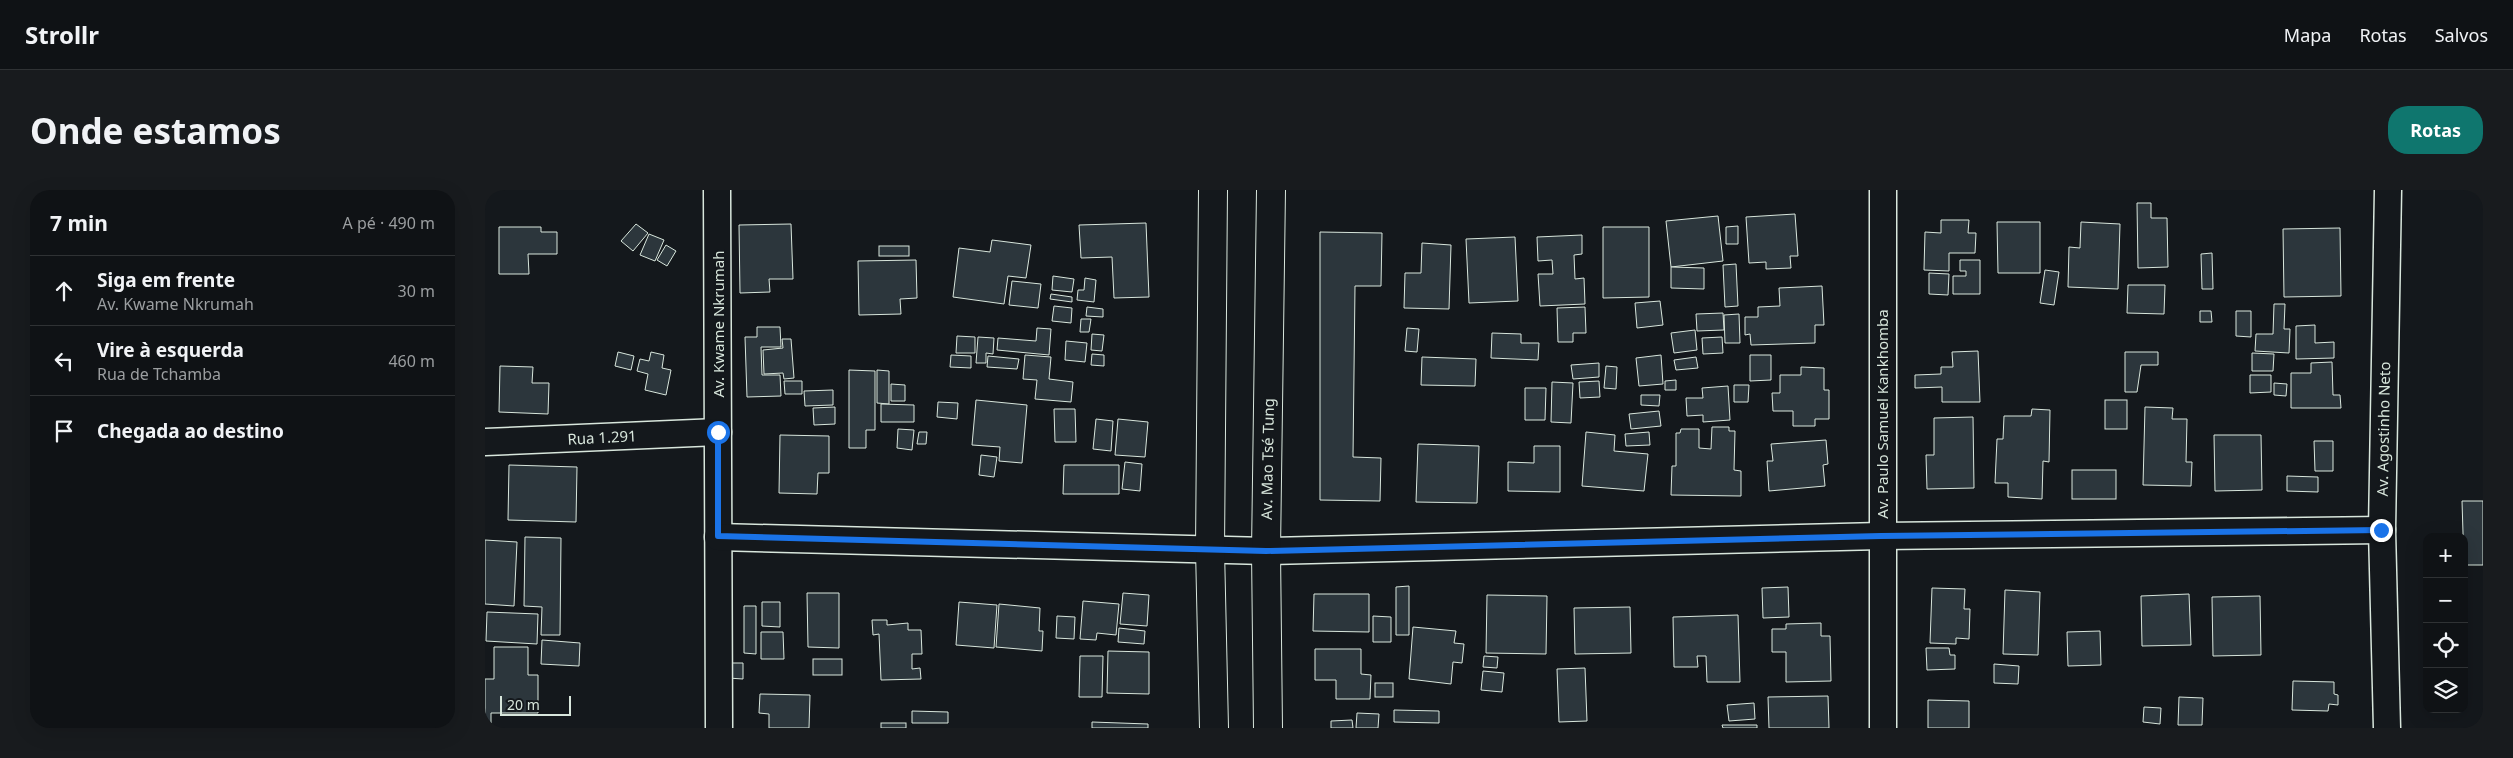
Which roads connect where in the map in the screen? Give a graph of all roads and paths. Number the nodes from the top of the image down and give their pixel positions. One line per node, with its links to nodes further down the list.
1 (717, 190): 6 (street, Av. Kwame Nkrumah)
2 (1213, 190): 11 (main road)
3 (1271, 190): 12 (main road, Av. Mao Tsé Tung)
4 (1883, 190): 10 (street, Av. Paulo Samuel Kankhomba)
5 (2387, 190): 8 (street, Av. Agostinho Neto)
6 (718, 432): 7 (street, Rua 1.291); 9 (street, Av. Kwame Nkrumah)
7 (485, 442)
8 (2381, 530): 10 (street); 17 (street, Av. Agostinho Neto)
9 (718, 536): 11 (street); 13 (street, Av. Kwame Nkrumah)
10 (1881, 536): 12 (street); 16 (street, Av. Paulo Samuel Kankhomba)
11 (1210, 549): 12 (street); 14 (main road)
12 (1266, 551): 15 (main road, Av. Mao Tsé Tung)
13 (719, 728)
14 (1214, 728)
15 (1268, 728)
16 (1883, 728)
17 (2387, 728)

